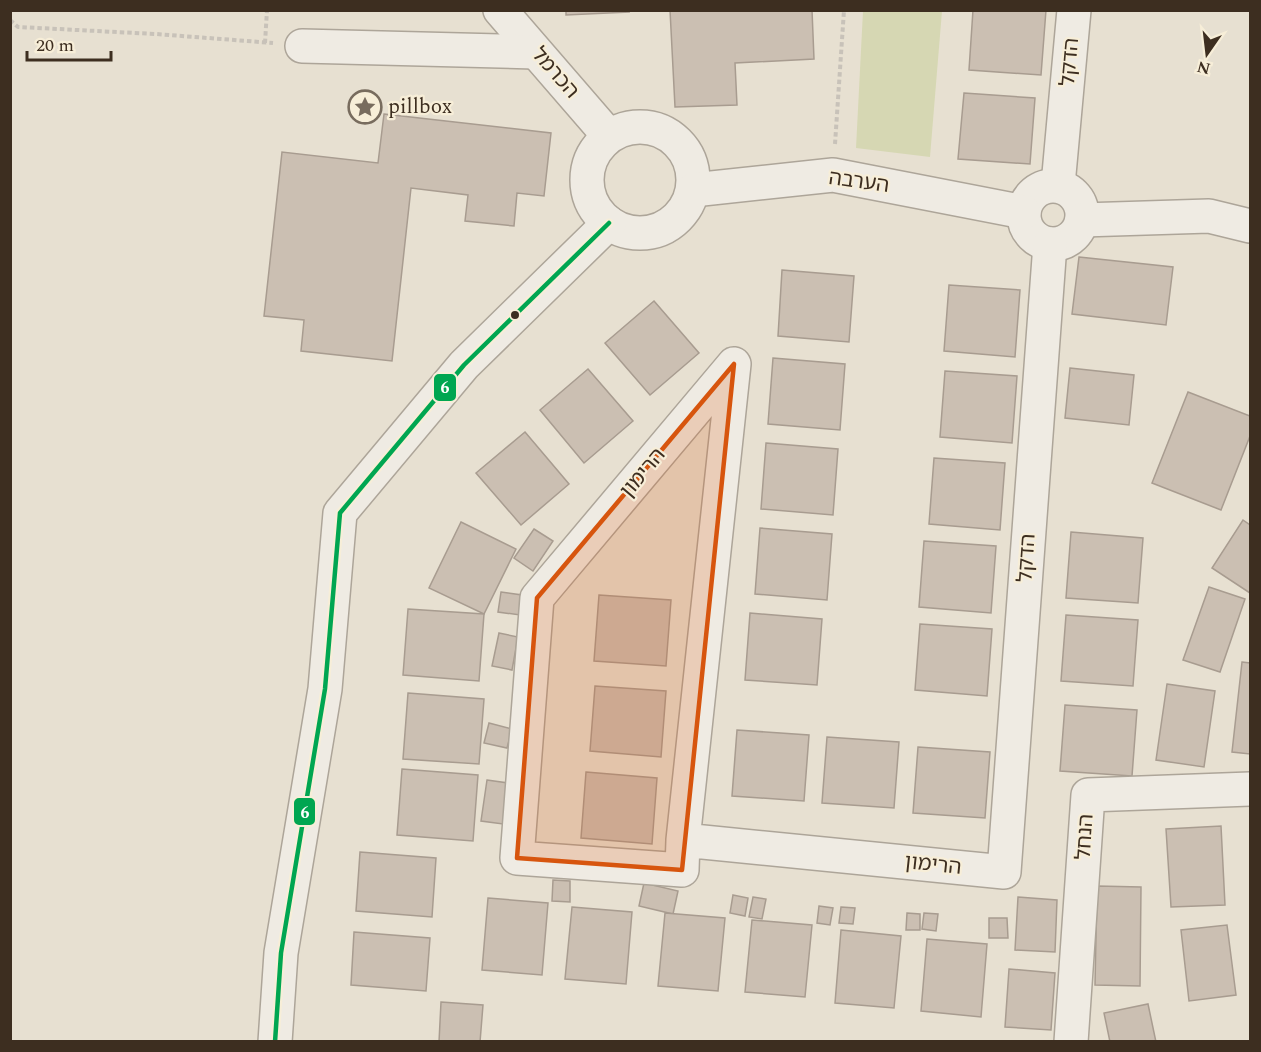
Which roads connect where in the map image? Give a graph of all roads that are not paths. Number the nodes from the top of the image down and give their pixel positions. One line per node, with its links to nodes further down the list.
1 (500, 10): 4 (street, הכרמל)
2 (1074, 10): 6 (street, הדקל)
3 (302, 46): 4 (street)
4 (536, 52): 5 (street, הכרמל)
5 (609, 136): 7 (street); 10 (street)
6 (1058, 185): 8 (street); 9 (street)
7 (693, 190): 8 (street, הערבה); 10 (street)
8 (1024, 212): 12 (street)
9 (1082, 220): 11 (street); 12 (street)
10 (609, 223): 16 (street)
11 (1251, 226)
12 (1050, 244): 15 (street, הדקל)
13 (1251, 789): 17 (street, הנחל)
14 (683, 840): 14 (street, הרימון); 15 (street, הרימון)
15 (1004, 872)
16 (274, 1041)
17 (1071, 1041)

